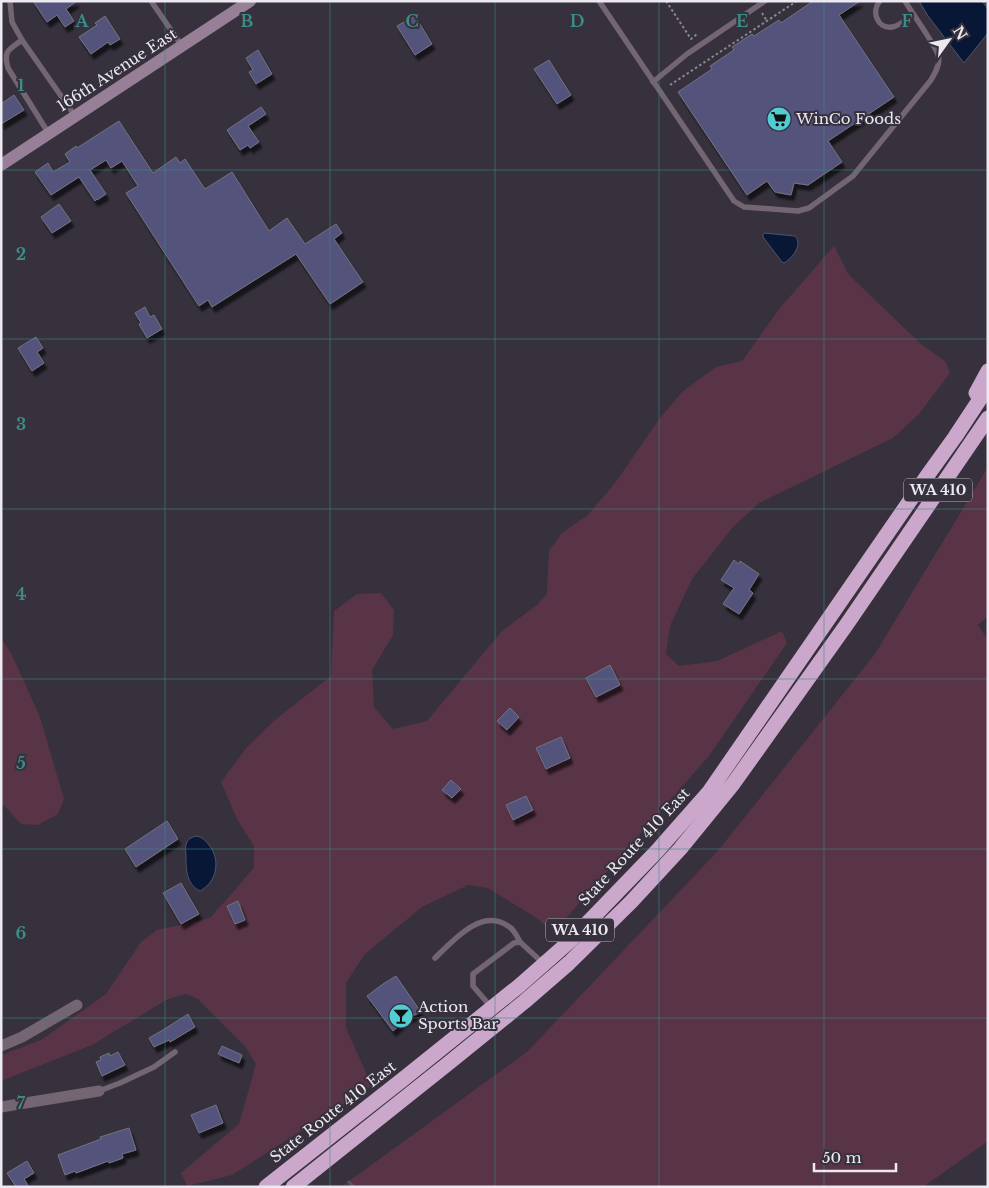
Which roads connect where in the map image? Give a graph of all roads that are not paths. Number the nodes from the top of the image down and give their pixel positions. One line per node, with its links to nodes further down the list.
1 (10, 1): 9 (lane)
2 (152, 1): 10 (lane)
3 (250, 1): 10 (street, 166th Avenue East)
4 (599, 1): 11 (lane)
5 (765, 1): 11 (lane)
6 (880, 1): 8 (lane)
7 (904, 1): 8 (lane)
8 (913, 14): 11 (lane)
9 (22, 40): 12 (lane); 13 (lane)
10 (182, 46): 12 (street, 166th Avenue East)
11 (653, 82)
12 (75, 116): 13 (street, 166th Avenue East)
13 (49, 134): 14 (street, 166th Avenue East)
14 (1, 165)
15 (988, 371): 18 (highway)
16 (988, 387): 18 (highway, WA 410)
17 (988, 418): 29 (highway, WA 410)
18 (927, 476): 21 (highway, State Route 410 East / WA 410)
19 (520, 942): 20 (lane); 21 (lane); 23 (lane)
20 (435, 958)
21 (544, 964): 23 (highway, State Route 410 East / WA 410)
22 (77, 1005): 24 (street)
23 (492, 1008): 28 (highway, State Route 410 East / WA 410)
24 (1, 1046)
25 (175, 1052): 26 (lane)
26 (99, 1091): 27 (street)
27 (1, 1106)
28 (266, 1187)
29 (293, 1187)

